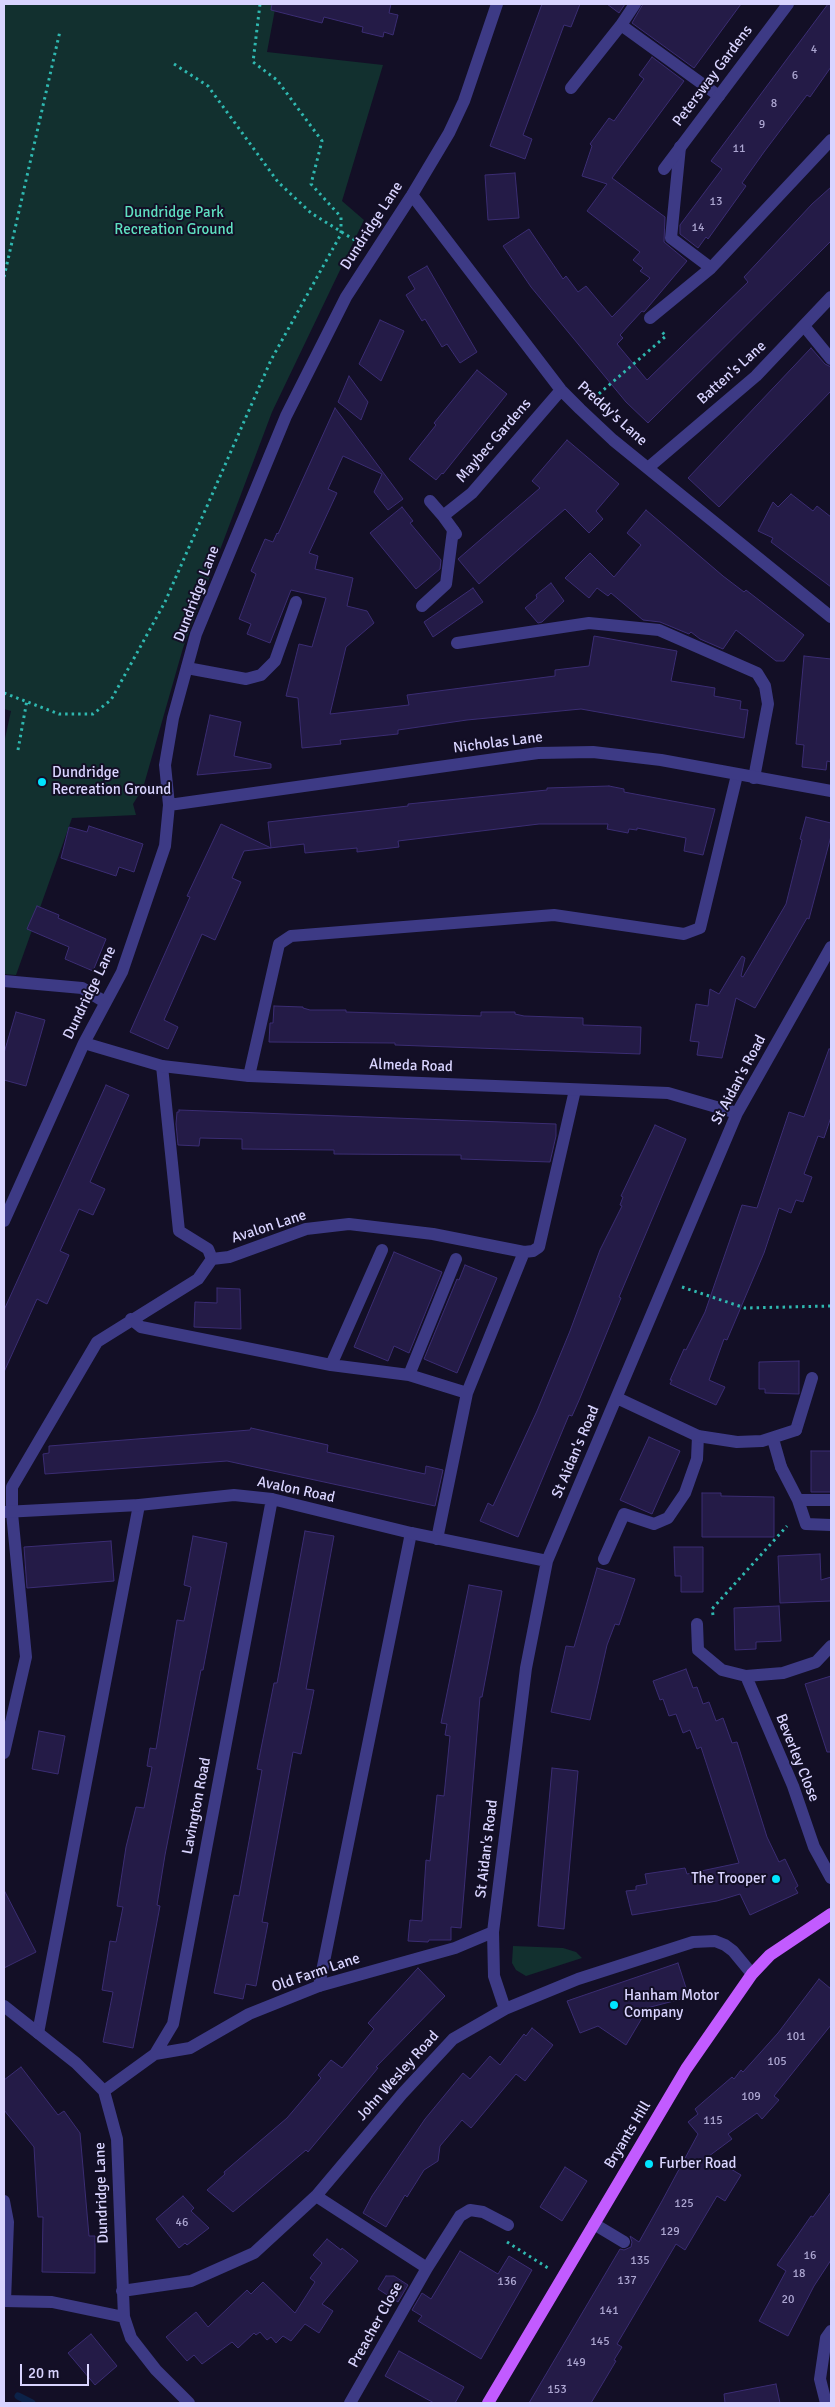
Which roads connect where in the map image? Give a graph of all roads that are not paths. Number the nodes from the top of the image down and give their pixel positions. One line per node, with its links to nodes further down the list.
1 (497, 4): 10 (street, Dundridge Lane)
2 (635, 4): 4 (street)
3 (788, 4): 6 (street, Petersway Gardens)
4 (621, 25): 5 (street); 6 (street)
5 (571, 88)
6 (719, 96): 8 (street, Petersway Gardens)
7 (831, 140): 11 (street)
8 (680, 147): 9 (street, Petersway Gardens); 11 (street)
9 (664, 169)
10 (412, 195): 16 (street, Preddy's Lane); 24 (street, Dundridge Lane)
11 (711, 268): 13 (street)
12 (831, 297): 14 (street, Batten's Lane)
13 (650, 318)
14 (804, 326): 15 (street); 17 (street, Batten's Lane)
15 (831, 359)
16 (561, 390): 17 (street, Preddy's Lane); 19 (street, Maybec Gardens)
17 (649, 467): 22 (street, Preddy's Lane)
18 (430, 501): 19 (street)
19 (443, 516): 21 (street)
20 (296, 602): 24 (street)
21 (422, 606)
22 (831, 617)
23 (457, 643): 26 (street)
24 (187, 668): 28 (street, Dundridge Lane)
25 (737, 775): 26 (street, Nicholas Lane); 28 (street, Nicholas Lane); 34 (street)
26 (754, 778): 27 (street, Nicholas Lane)
27 (831, 791)
28 (169, 805): 31 (street, Dundridge Lane)
29 (831, 947): 36 (street, St Aidan's Road)
30 (4, 981): 31 (street)
31 (105, 1002): 32 (street, Dundridge Lane)
32 (84, 1043): 33 (street, Almeda Road); 37 (street, Dundridge Lane)
33 (162, 1066): 34 (street, Almeda Road); 40 (street)
34 (249, 1076): 35 (street, Almeda Road)
35 (575, 1090): 36 (street, Almeda Road); 39 (street)
36 (738, 1113): 47 (street, St Aidan's Road)
37 (4, 1221)
38 (382, 1250): 43 (street)
39 (524, 1252): 40 (street, Avalon Lane); 46 (street)
40 (212, 1259): 42 (street)
41 (456, 1259): 44 (street)
42 (131, 1319): 43 (street); 54 (street)
43 (331, 1365): 44 (street)
44 (409, 1375): 46 (street)
45 (812, 1378): 49 (street)
46 (467, 1393): 57 (street)
47 (617, 1398): 48 (street); 59 (street, St Aidan's Road)
48 (698, 1436): 49 (street); 58 (street)
49 (773, 1438): 53 (street)
50 (272, 1499): 52 (street, Avalon Road); 56 (street, Avalon Road); 72 (street, Lavington Road)
51 (831, 1500): 53 (street)
52 (139, 1505): 54 (street, Avalon Road); 71 (street)
53 (799, 1505): 55 (street)
54 (8, 1512): 63 (street)
55 (831, 1525)
56 (411, 1533): 57 (street, Avalon Road); 68 (street)
57 (438, 1539): 59 (street, Avalon Road)
58 (604, 1559)
59 (547, 1561): 66 (street, St Aidan's Road)
60 (697, 1624): 62 (street)
61 (831, 1646): 62 (street)
62 (746, 1676): 64 (street, Beverley Close)
63 (4, 1753)
64 (831, 1878)
65 (831, 1914): 67 (main road, Bryants Hill)
66 (493, 1932): 68 (street, Old Farm Lane); 70 (street, St Aidan's Road)
67 (752, 1974): 70 (street, John Wesley Road); 76 (main road, Bryants Hill)
68 (319, 1986): 72 (street, Old Farm Lane)
69 (4, 2006): 71 (street, Dundridge Lane)
70 (505, 2009): 74 (street, John Wesley Road)
71 (38, 2033): 73 (street, Dundridge Lane)
72 (155, 2054): 73 (street, Lavington Road)
73 (104, 2091): 80 (street, Dundridge Lane)
74 (316, 2196): 79 (street); 80 (street, John Wesley Road)
75 (4, 2201): 81 (street)
76 (594, 2224): 78 (street); 86 (main road, Bryants Hill)
77 (508, 2225): 79 (street, Preacher Close)
78 (624, 2242)
79 (427, 2268): 84 (street, Preacher Close)
80 (122, 2291): 82 (street, Dundridge Lane)
81 (4, 2301): 82 (street)
82 (124, 2317): 85 (street, Dundridge Lane)
83 (831, 2331): 87 (street)
84 (355, 2402)
85 (189, 2403)
86 (488, 2403)
87 (826, 2403)

